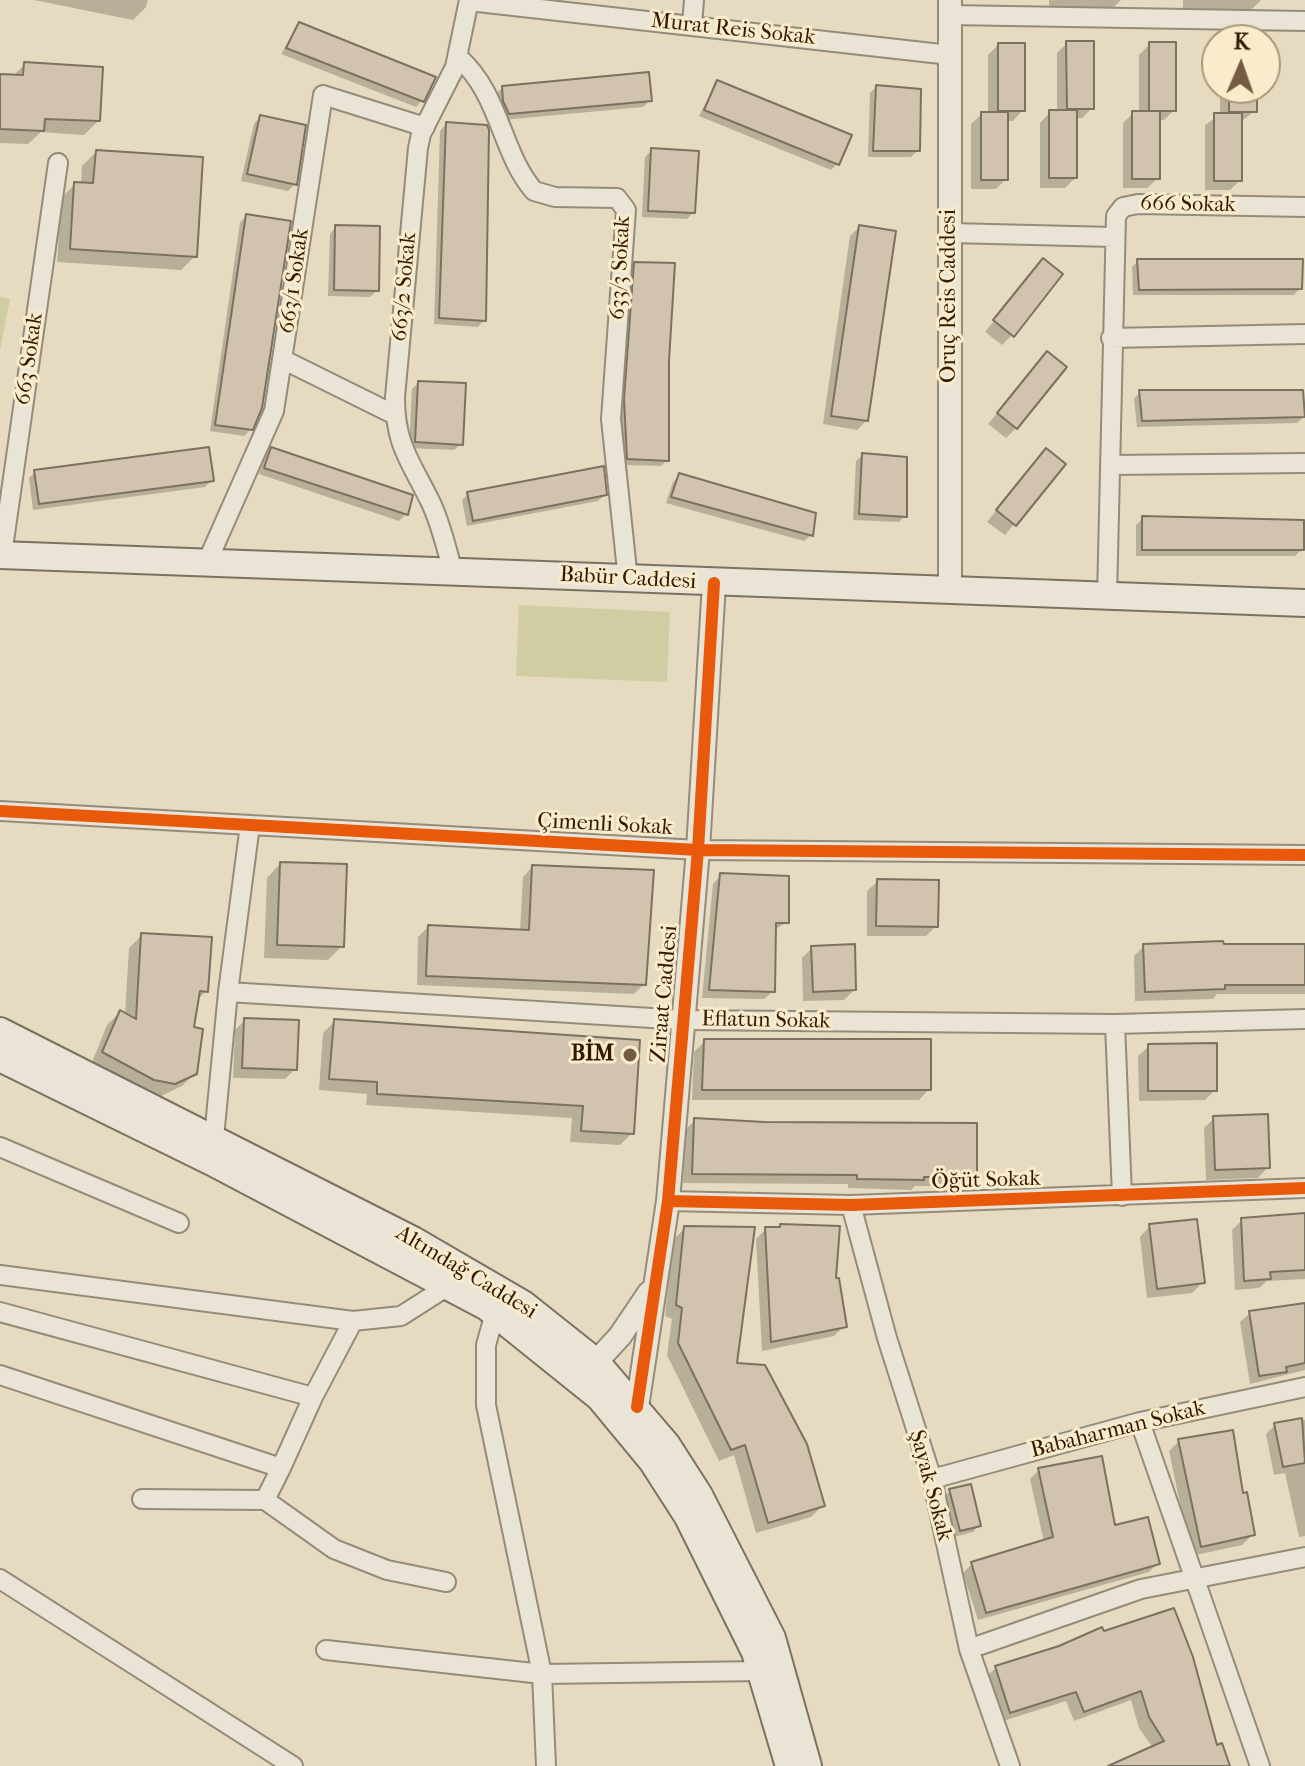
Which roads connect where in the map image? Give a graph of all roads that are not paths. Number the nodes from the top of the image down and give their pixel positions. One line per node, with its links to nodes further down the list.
1 (694, 0): 5 (street)
2 (469, 1): 5 (street, Murat Reis Sokak); 7 (street, 663/2 Sokak)
3 (950, 8): 4 (street); 6 (street, Oruç Reis Caddesi)
4 (1305, 21)
5 (692, 25): 6 (street, Murat Reis Sokak)
6 (950, 55): 11 (street, Oruç Reis Caddesi)
7 (458, 57): 8 (street, 663/2 Sokak); 22 (street, 633/3 Sokak)
8 (425, 127): 15 (street, 663/1 Sokak); 16 (street, 663/2 Sokak)
9 (58, 163): 19 (street, 663 Sokak)
10 (1305, 207): 12 (street, 666 Sokak)
11 (950, 233): 12 (street, 666 Sokak); 24 (street, Oruç Reis Caddesi)
12 (1114, 237): 14 (street)
13 (1305, 334): 14 (street)
14 (1111, 338): 18 (street)
15 (284, 360): 16 (street); 20 (street, 663/1 Sokak)
16 (395, 415): 21 (street, 663/2 Sokak)
17 (1305, 463): 18 (street)
18 (1111, 465): 25 (street)
19 (1, 555): 20 (main road, Babür Caddesi)
20 (208, 560): 21 (main road, Babür Caddesi)
21 (453, 571): 22 (main road, Babür Caddesi)
22 (628, 580): 23 (main road, Babür Caddesi)
23 (714, 583): 24 (main road, Babür Caddesi); 29 (street, Ziraat Caddesi)
24 (950, 591): 25 (main road, Babür Caddesi)
25 (1107, 598): 26 (main road, Babür Caddesi)
26 (1305, 603)
27 (0, 811): 28 (street, Çimenli Sokak)
28 (250, 825): 29 (street, Çimenli Sokak); 31 (street)
29 (698, 850): 30 (street, Çimenli Sokak); 33 (street, Ziraat Caddesi)
30 (1305, 855)
31 (228, 992): 33 (street, Eflatun Sokak); 38 (street)
32 (1305, 1019): 34 (street, Eflatun Sokak)
33 (684, 1020): 34 (street, Eflatun Sokak); 41 (street, Ziraat Caddesi)
34 (1115, 1024): 40 (street)
35 (0, 1031): 38 (main road, Altındağ Caddesi)
36 (0, 1058): 38 (main road, Altındağ Caddesi)
37 (0, 1147): 43 (street)
38 (213, 1150): 46 (main road, Altındağ Caddesi); 50 (main road, Altındağ Caddesi)
39 (1305, 1188): 40 (street, Öğüt Sokak)
40 (1122, 1196): 42 (street, Öğüt Sokak)
41 (668, 1201): 42 (street, Öğüt Sokak); 45 (street, Ziraat Caddesi)
42 (851, 1205): 57 (street, Şayak Sokak)
43 (179, 1223)
44 (0, 1275): 49 (street)
45 (654, 1285): 50 (street, Ziraat Caddesi); 54 (street, Ziraat Caddesi)
46 (448, 1286): 48 (main road, Altındağ Caddesi); 49 (street)
47 (0, 1312): 53 (street)
48 (495, 1313): 50 (main road, Altındağ Caddesi); 67 (street)
49 (353, 1321): 53 (street)
50 (584, 1367): 54 (main road, Altındağ Caddesi); 66 (main road, Altındağ Caddesi)
51 (0, 1375): 56 (street)
52 (1305, 1387): 55 (street, Babaharman Sokak)
53 (313, 1397): 56 (street)
54 (637, 1407): 71 (main road, Altındağ Caddesi)
55 (1140, 1422): 57 (street, Babaharman Sokak); 61 (street)
56 (281, 1468): 59 (street)
57 (932, 1479): 64 (street, Şayak Sokak)
58 (142, 1499): 59 (street)
59 (265, 1500): 63 (street)
60 (1305, 1557): 61 (street)
61 (1194, 1578): 64 (street); 73 (street)
62 (0, 1579): 68 (street)
63 (446, 1582)
64 (969, 1649): 72 (street, Şayak Sokak)
65 (326, 1650): 67 (street)
66 (763, 1671): 67 (street); 70 (main road, Altındağ Caddesi)
67 (542, 1674): 69 (street)
68 (293, 1766)
69 (546, 1766)
70 (789, 1766)
71 (808, 1766)
72 (1010, 1766)
73 (1260, 1766)

